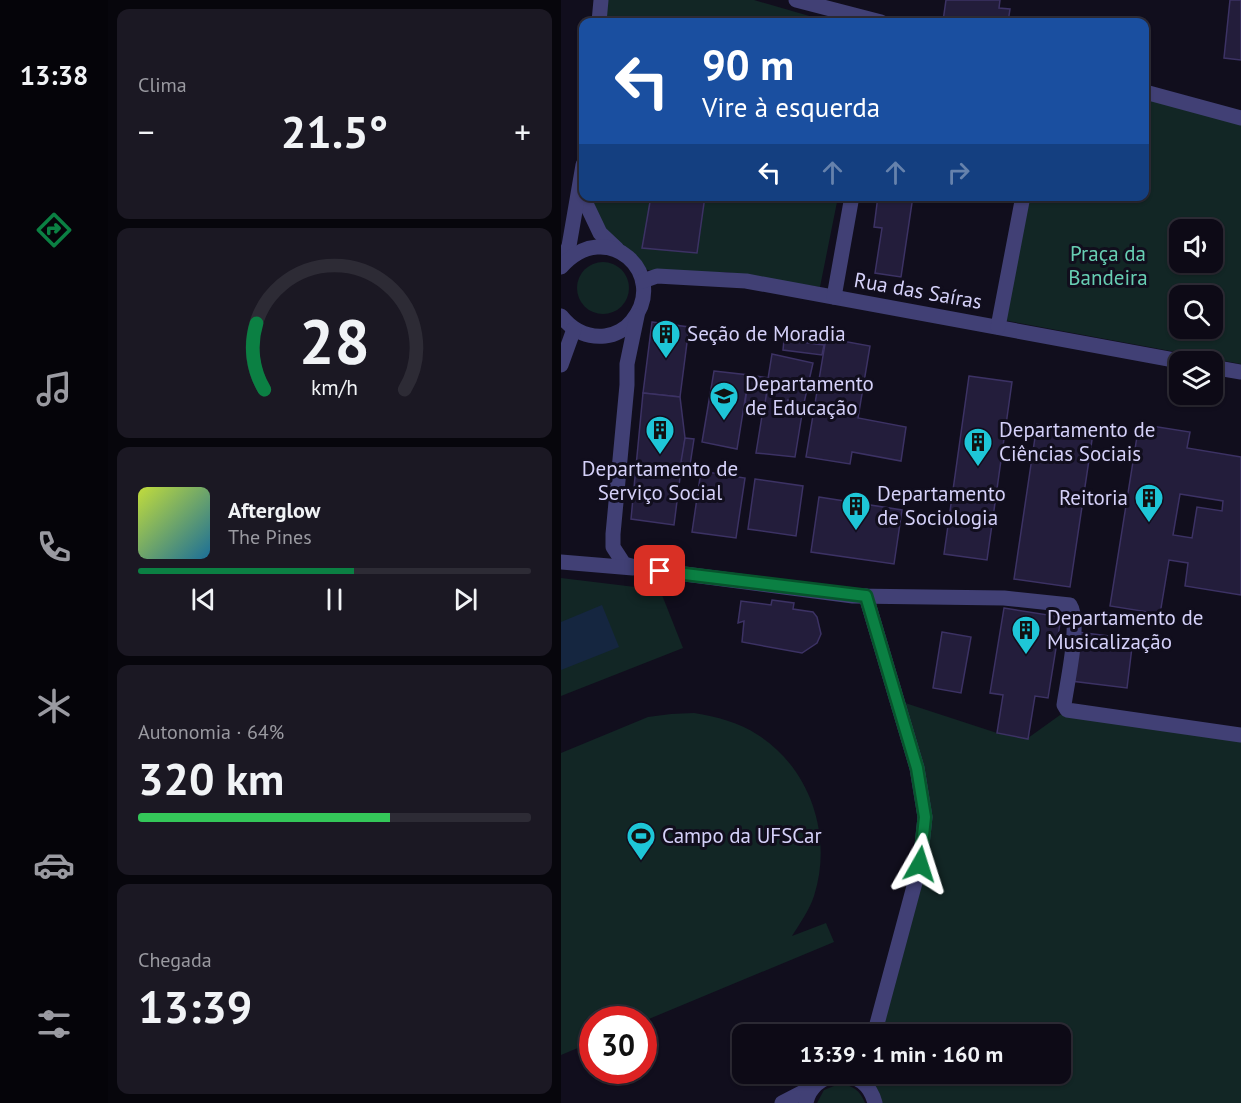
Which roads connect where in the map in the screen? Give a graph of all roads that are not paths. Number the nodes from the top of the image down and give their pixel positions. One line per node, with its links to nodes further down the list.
1 (601, 0): 3 (street)
2 (796, 0): 4 (street)
3 (599, 18)
4 (866, 18)
5 (1149, 93): 6 (street)
6 (1241, 118)
7 (579, 197): 12 (street)
8 (584, 201): 11 (street)
9 (851, 201): 14 (street)
10 (1022, 201): 17 (street)
11 (619, 251): 12 (street); 13 (street)
12 (561, 266)
13 (643, 281): 14 (street, Rua das Saíras); 15 (street)
14 (834, 297): 17 (street, Rua das Saíras)
15 (637, 315): 16 (street); 23 (street)
16 (566, 327): 19 (street)
17 (998, 327): 18 (street, Rua das Saíras)
18 (1169, 359)
19 (561, 365)
20 (1223, 369): 21 (street)
21 (1241, 372)
22 (561, 562): 23 (street)
23 (639, 568): 24 (street)
24 (866, 596): 25 (street); 26 (street)
25 (1241, 735)
26 (878, 1019): 27 (street); 28 (street)
27 (874, 1024)
28 (877, 1024)
29 (816, 1084): 34 (street)
30 (822, 1084): 35 (street)
31 (865, 1084): 33 (street)
32 (871, 1084): 33 (street)
33 (875, 1099)
34 (782, 1103)
35 (806, 1103)

